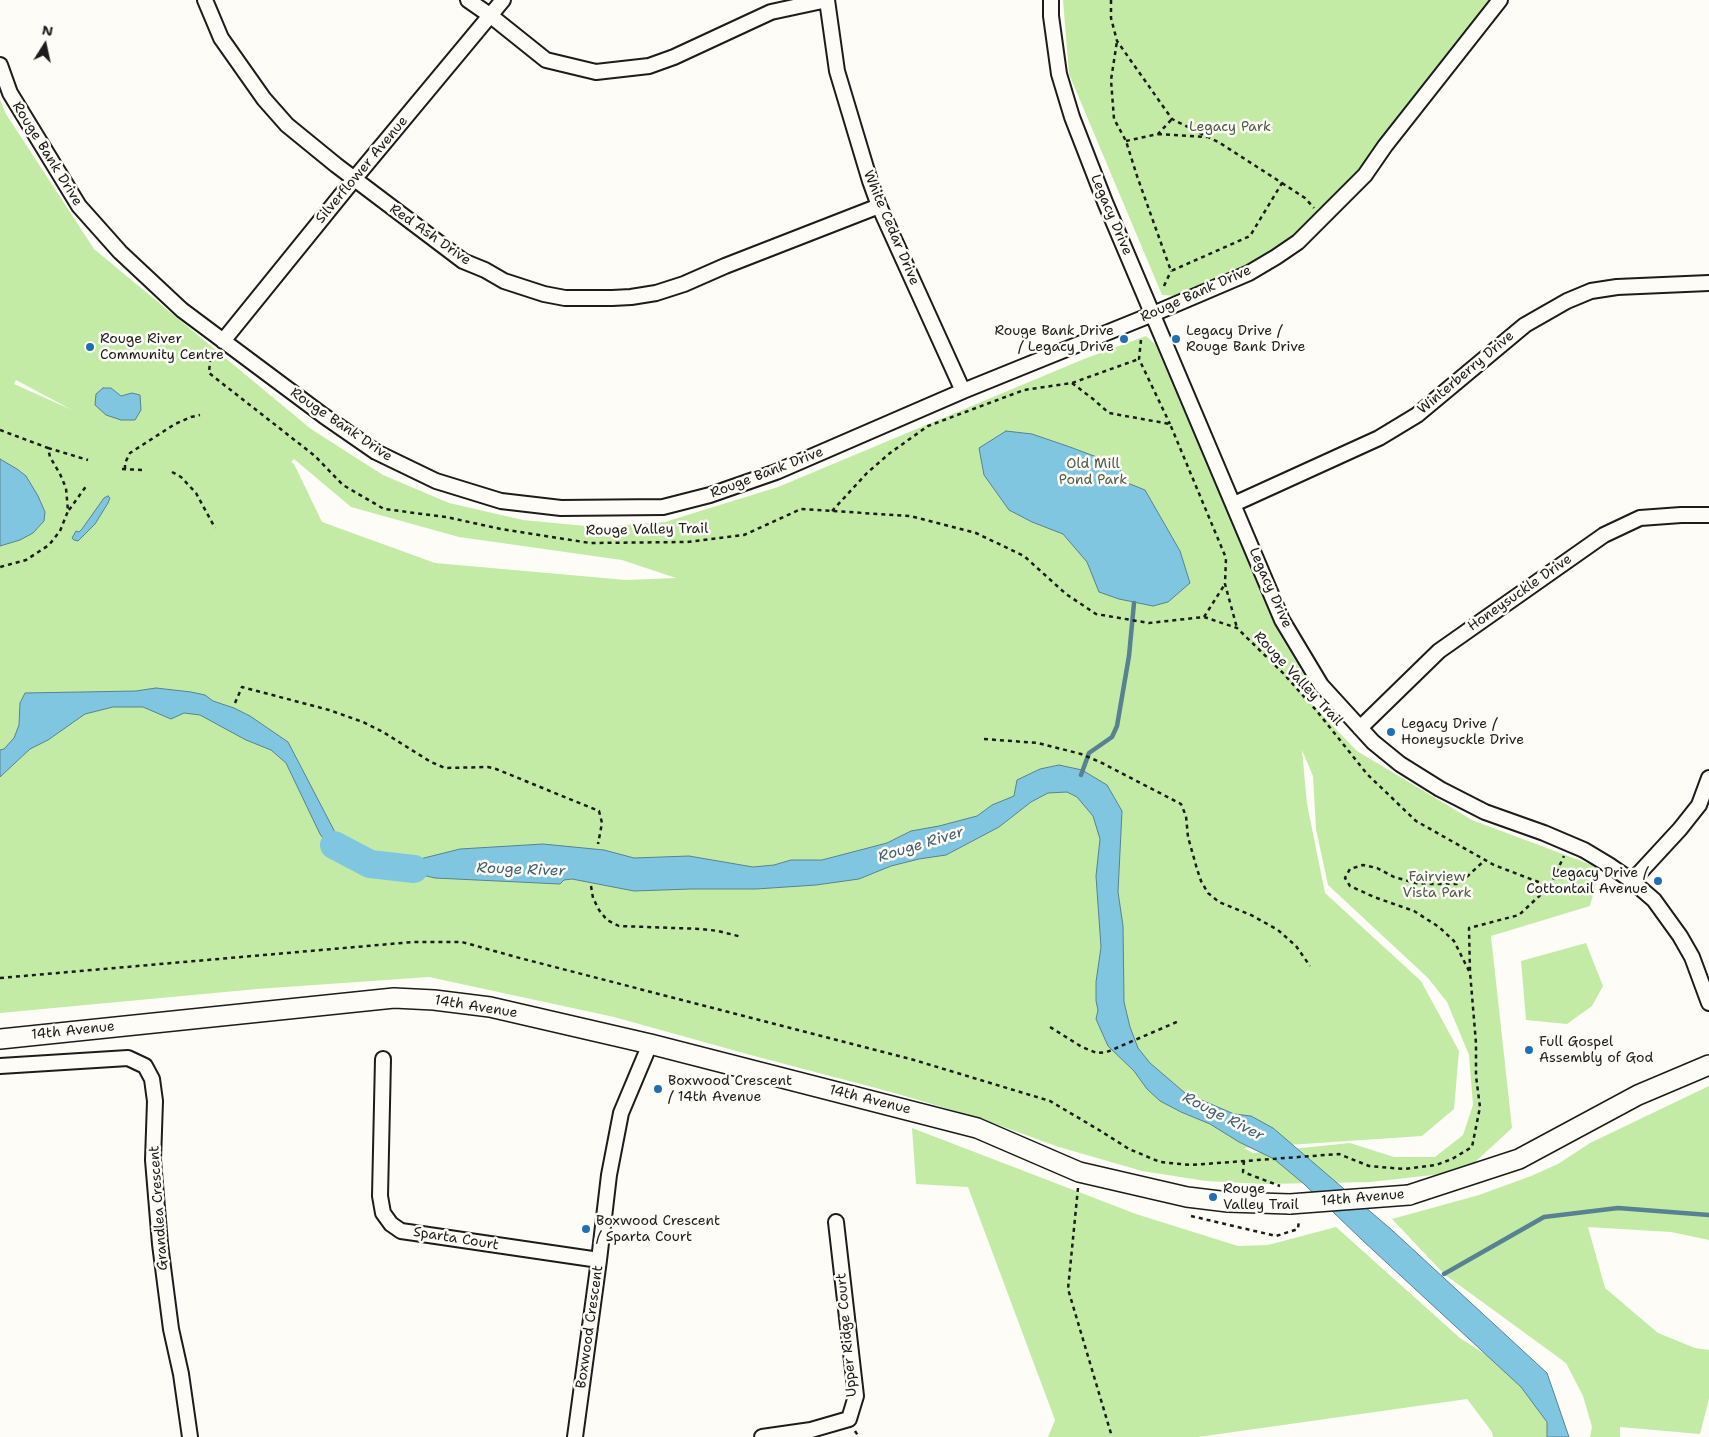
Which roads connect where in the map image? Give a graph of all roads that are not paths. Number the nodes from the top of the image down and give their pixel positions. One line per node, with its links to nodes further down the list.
1 (205, 0): 9 (street, Red Ash Drive)
2 (468, 0): 7 (street)
3 (503, 0): 7 (street, Silverflower Avenue)
4 (827, 0): 7 (street); 10 (street, White Cedar Drive)
5 (1051, 0): 12 (street, Legacy Drive)
6 (1500, 0): 12 (street, Rouge Bank Drive)
7 (491, 16): 9 (street, Silverflower Avenue)
8 (0, 65): 13 (street, Rouge Bank Drive)
9 (355, 178): 10 (street, Red Ash Drive); 13 (street, Silverflower Avenue)
10 (879, 206): 14 (street, White Cedar Drive)
11 (1709, 283): 15 (street, Winterberry Drive)
12 (1153, 314): 14 (street, Rouge Bank Drive); 15 (street, Legacy Drive)
13 (217, 344): 14 (street, Rouge Bank Drive)
14 (963, 391)
15 (1234, 504): 17 (street, Legacy Drive)
16 (1709, 515): 17 (street, Honeysuckle Drive)
17 (1360, 728): 19 (street, Legacy Drive)
18 (1709, 778): 19 (street)
19 (1632, 881): 20 (street, Legacy Drive)
20 (1709, 1002)
21 (0, 1039): 22 (main road, 14th Avenue)
22 (650, 1044): 24 (main road, 14th Avenue, bridge); 27 (street, Boxwood Crescent)
23 (383, 1059): 27 (street, Sparta Court)
24 (1707, 1062)
25 (0, 1066): 28 (street, Grandlea Crescent)
26 (836, 1222): 30 (street, Upper Ridge Court)
27 (599, 1260): 29 (street, Boxwood Crescent)
28 (190, 1437)
29 (575, 1437)
30 (762, 1437)

